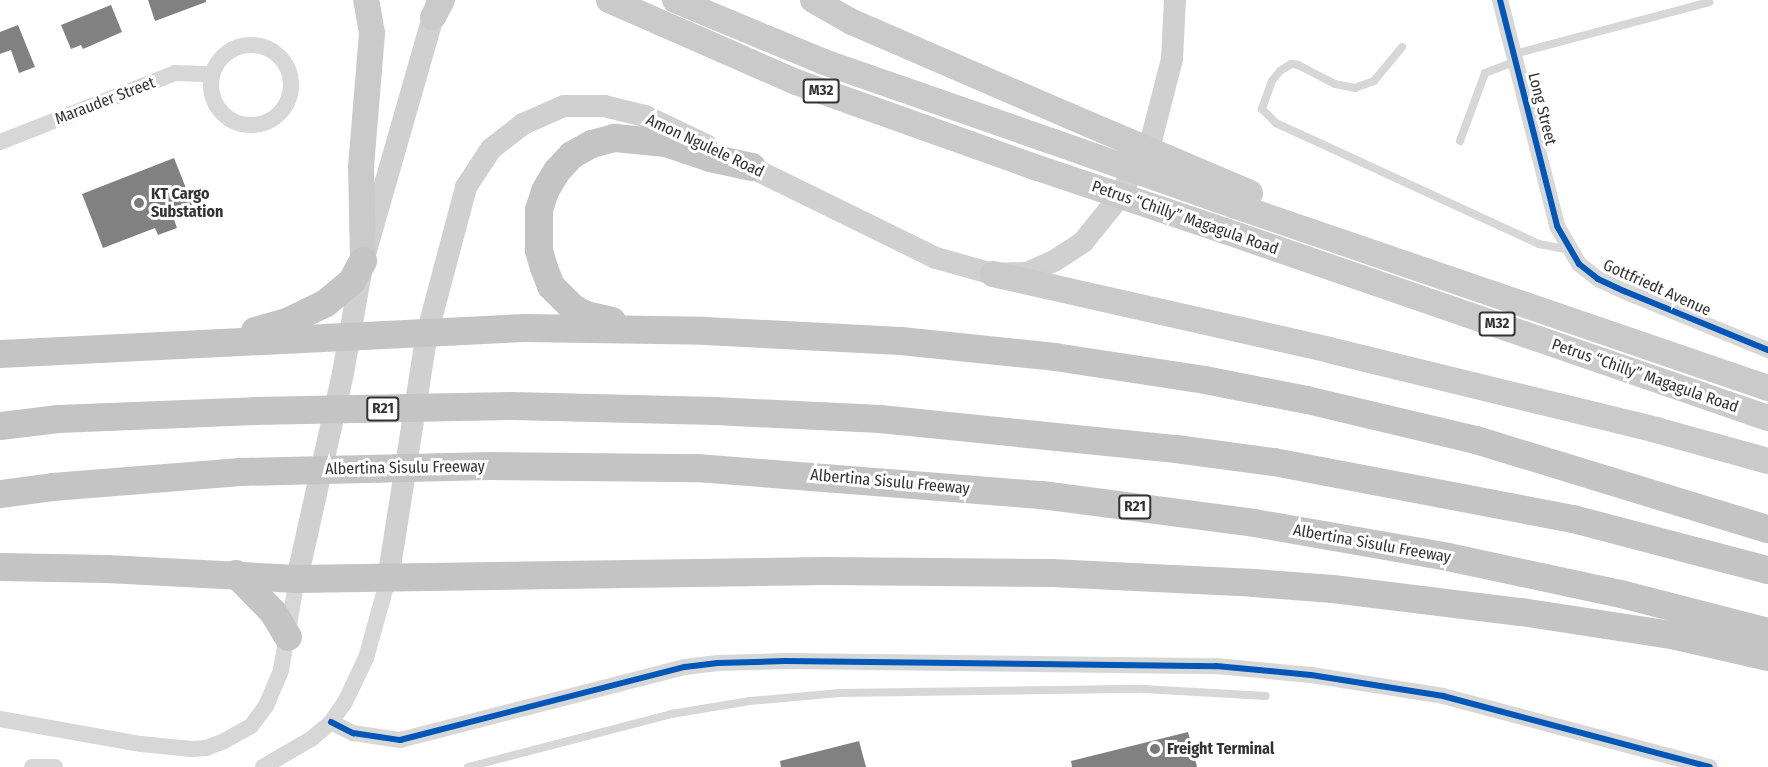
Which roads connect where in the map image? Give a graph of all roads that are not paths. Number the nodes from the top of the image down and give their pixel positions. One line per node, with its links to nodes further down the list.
1 (366, 0): 18 (main road)
2 (609, 0): 27 (main road, Petrus “Chilly” Magagula Road / M32, bridge)
3 (675, 0): 15 (main road, Petrus “Chilly” Magagula Road / M32, bridge)
4 (813, 0): 15 (main road, bridge)
5 (1175, 0): 19 (main road, Amon Ngulele Road)
6 (1500, 0): 10 (street, Long Street)
7 (1709, 2): 10 (lane)
8 (437, 6): 18 (main road)
9 (1402, 47): 17 (lane)
10 (1515, 58): 12 (lane); 16 (street, Long Street)
11 (212, 74): 11 (street); 13 (street, Marauder Street)
12 (1460, 141)
13 (0, 142)
14 (752, 167): 19 (main road, Amon Ngulele Road); 20 (highway); 21 (main road, Amon Ngulele Road)
15 (1243, 199): 26 (main road, Petrus “Chilly” Magagula Road / M32)
16 (1557, 226): 17 (street, Gottfriedt Avenue)
17 (1570, 250): 24 (street, Gottfriedt Avenue)
18 (363, 261): 22 (main road); 23 (highway)
19 (993, 274): 29 (main road)
20 (705, 331): 21 (highway); 31 (highway)
21 (427, 333): 22 (highway); 36 (main road, Amon Ngulele Road)
22 (350, 336): 23 (highway); 35 (main road)
23 (221, 341): 25 (highway)
24 (1768, 350)
25 (0, 354)
26 (1768, 388)
27 (1768, 418)
28 (0, 426): 33 (highway, R21, bridge)
29 (1768, 461)
30 (0, 494): 37 (highway, Albertina Sisulu Freeway / R21, bridge)
31 (1768, 529)
32 (0, 567): 34 (highway)
33 (1768, 570)
34 (236, 574): 35 (highway); 38 (highway)
35 (297, 579): 36 (highway); 38 (street)
36 (388, 579): 39 (highway); 42 (street)
37 (1768, 632)
38 (288, 637): 41 (street)
39 (1768, 657)
40 (1266, 696): 46 (lane)
41 (0, 719)
42 (331, 722): 45 (street); 47 (street)
43 (32, 767): 44 (street)
44 (55, 767)
45 (263, 767)
46 (468, 767)
47 (1710, 767)

